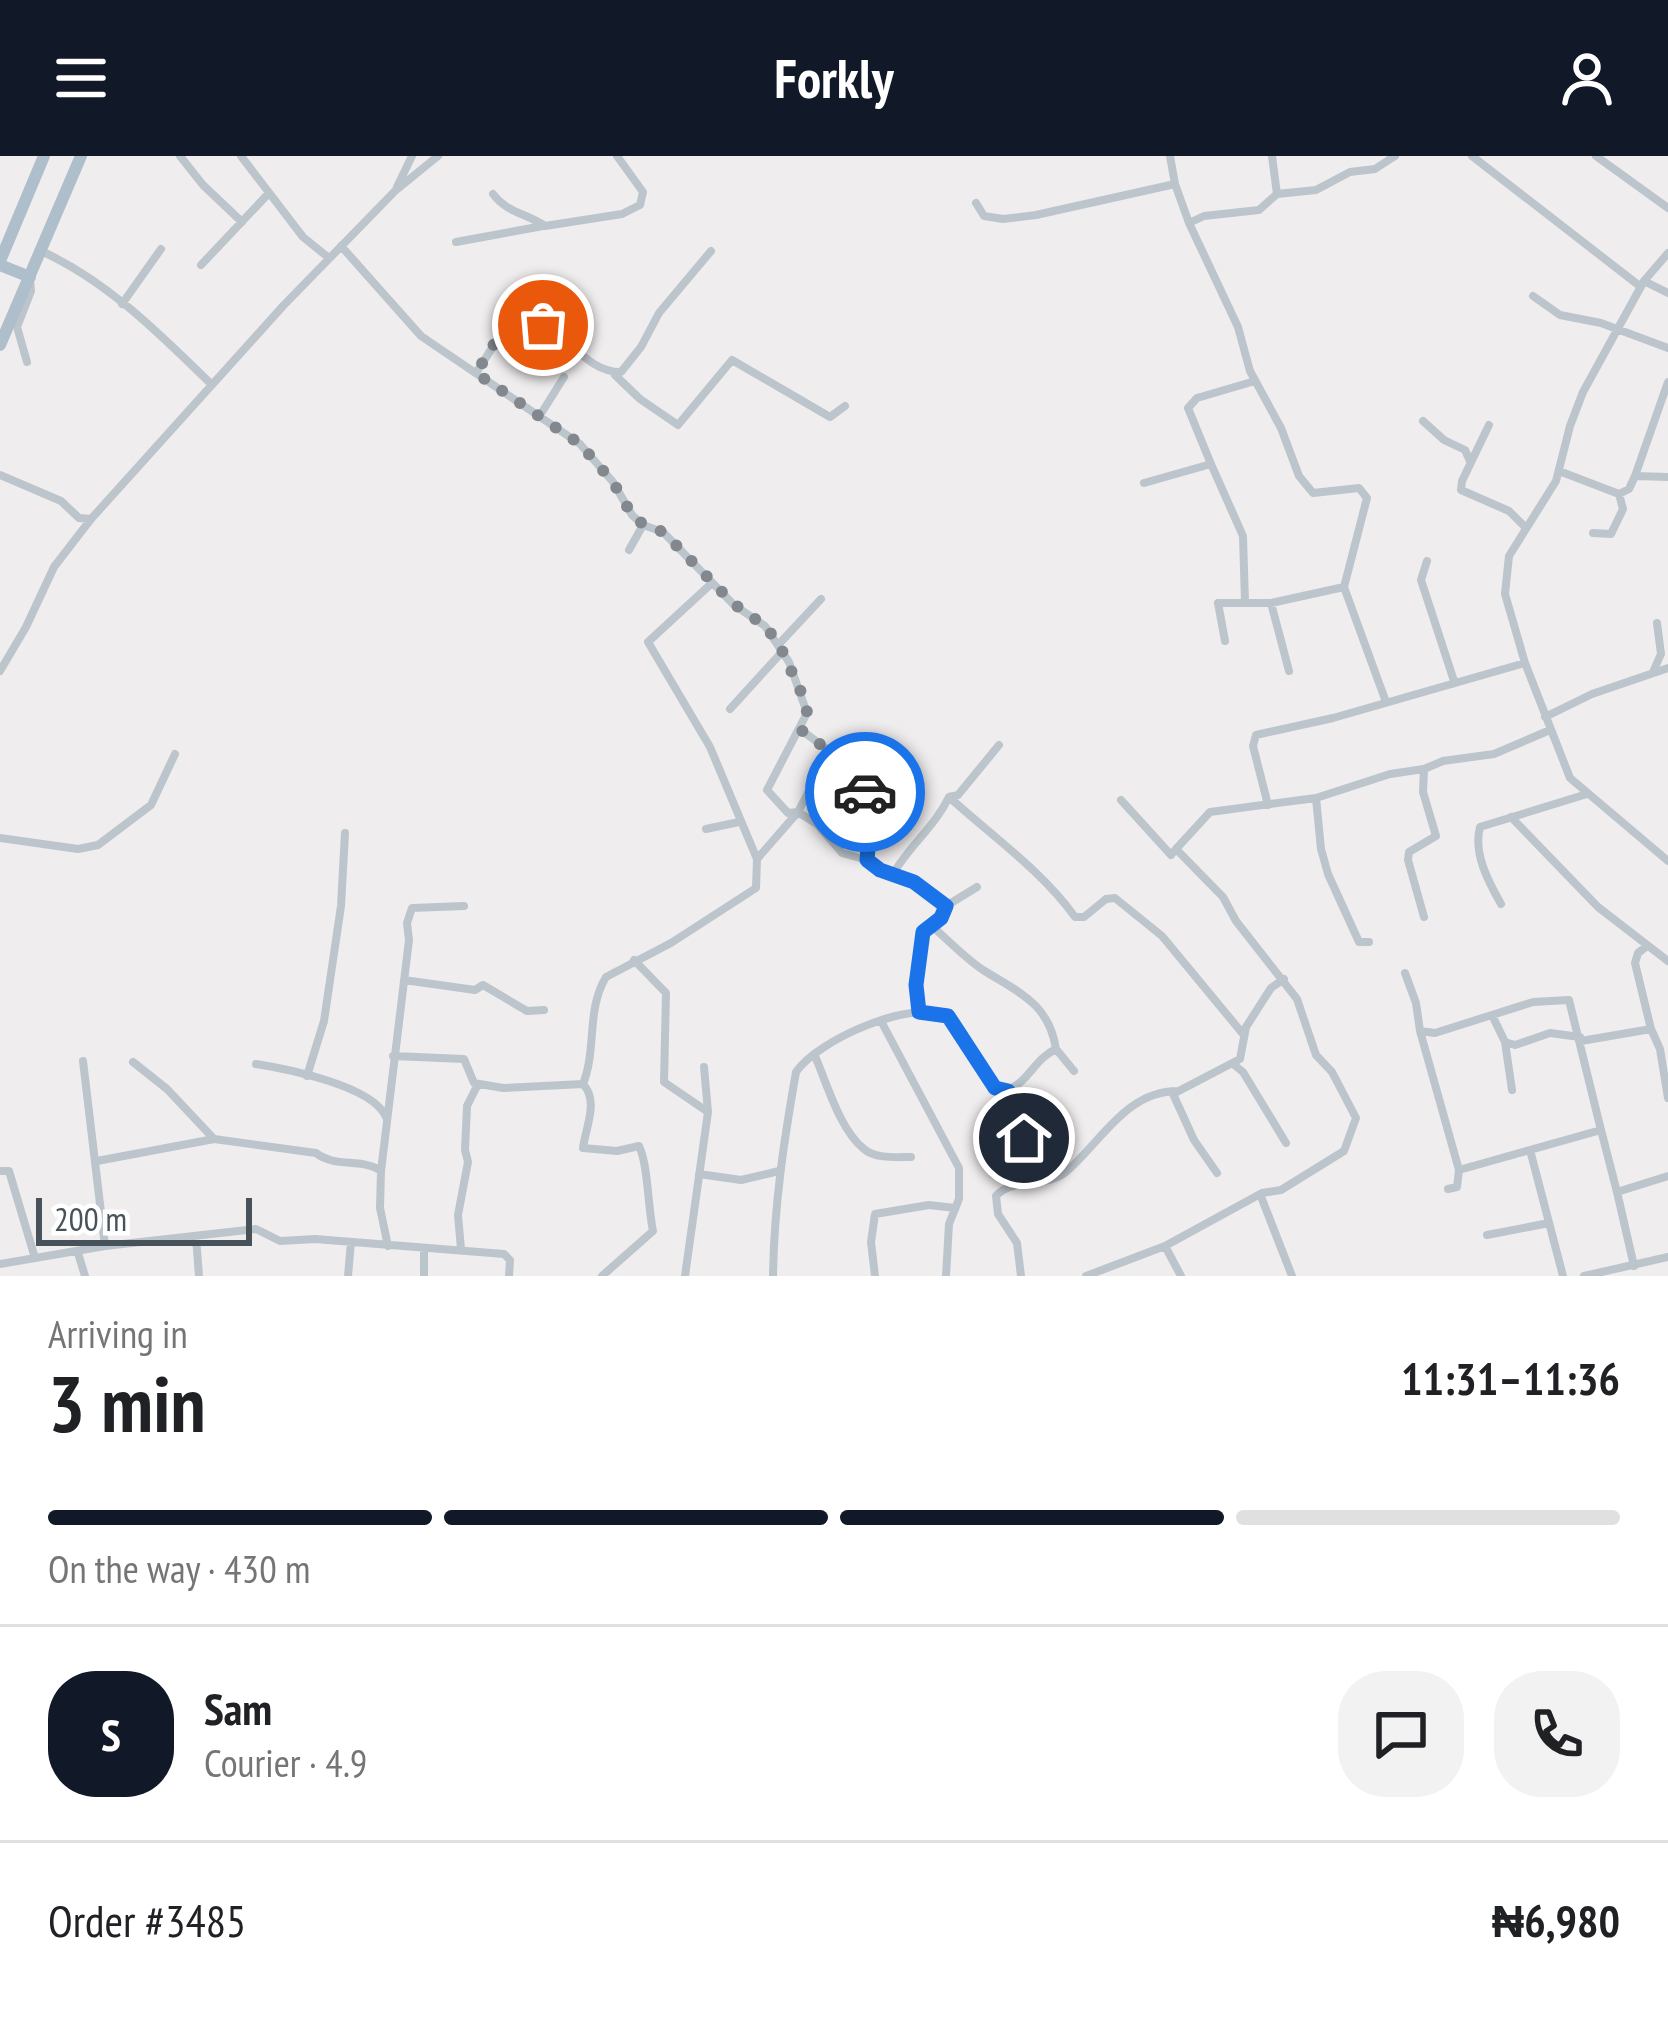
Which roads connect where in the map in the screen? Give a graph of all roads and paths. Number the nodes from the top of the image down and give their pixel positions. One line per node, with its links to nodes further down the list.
1 (44, 156): 30 (main road)
2 (81, 156): 26 (main road)
3 (180, 156): 20 (street)
4 (242, 156): 15 (street)
5 (412, 156): 14 (street)
6 (437, 156): 14 (street)
7 (617, 156): 22 (street)
8 (1170, 156): 13 (street)
9 (1272, 156): 17 (street)
10 (1395, 156): 17 (street)
11 (1472, 156): 33 (street)
12 (1596, 156): 19 (street)
13 (1175, 184): 18 (street); 21 (street)
14 (395, 190): 24 (street)
15 (269, 193): 20 (street); 29 (street)
16 (493, 194): 22 (street)
17 (1277, 194): 21 (street)
18 (976, 203)
19 (1668, 208)
20 (242, 222): 31 (street)
21 (1189, 223): 44 (street)
22 (545, 226): 23 (street)
23 (456, 242)
24 (340, 246): 29 (street); 41 (street)
25 (161, 249): 36 (street)
26 (41, 251): 32 (main road); 36 (street)
27 (711, 251): 42 (street)
28 (1668, 253): 33 (street)
29 (329, 258): 45 (street)
30 (0, 263): 32 (main road)
31 (202, 266)
32 (30, 278): 38 (main road); 40 (street)
33 (1642, 284): 34 (street); 37 (street)
34 (1668, 293)
35 (1533, 296): 37 (street)
36 (122, 304): 45 (street)
37 (1617, 329): 39 (street); 53 (street)
38 (0, 345)
39 (1668, 348)
40 (27, 362)
41 (476, 373): 42 (street); 48 (street)
42 (614, 374): 47 (street)
43 (564, 377): 48 (street)
44 (1256, 381): 52 (street); 68 (street)
45 (211, 384): 61 (street)
46 (1667, 389): 55 (street)
47 (844, 406)
48 (538, 416): 62 (street)
49 (1423, 421): 51 (street)
50 (1490, 425): 51 (street)
51 (1470, 462): 63 (street)
52 (1211, 464): 57 (street); 70 (street)
53 (1559, 471): 59 (street); 63 (street)
54 (0, 475): 61 (street)
55 (1635, 476): 56 (street); 58 (street)
56 (1668, 477)
57 (1144, 483)
58 (1629, 489): 59 (street); 60 (street)
59 (1619, 494): 60 (street)
60 (1623, 509): 64 (street)
61 (91, 519): 77 (street)
62 (644, 525): 65 (street); 67 (street)
63 (1526, 528): 75 (street)
64 (1593, 533)
65 (629, 550)
66 (1426, 561): 80 (street)
67 (712, 583): 74 (street); 97 (street)
68 (1344, 586): 71 (street); 81 (street)
69 (821, 599): 74 (street)
70 (1245, 602): 71 (street); 73 (street)
71 (1271, 603): 78 (street)
72 (1657, 623): 79 (street)
73 (1225, 640)
74 (781, 648): 82 (street); 84 (street)
75 (1525, 663): 80 (street); 83 (street)
76 (1668, 668): 79 (street)
77 (0, 671)
78 (1289, 671)
79 (1652, 673): 83 (street)
80 (1454, 681): 81 (street)
81 (1386, 702): 94 (street)
82 (730, 710)
83 (1545, 717): 85 (street)
84 (801, 730): 95 (street); 103 (street)
85 (1550, 730): 88 (street); 90 (street)
86 (999, 745): 91 (street)
87 (175, 754): 100 (street)
88 (1424, 769): 92 (street); 110 (street)
89 (810, 789): 95 (street)
90 (1587, 794): 96 (street); 104 (street)
91 (950, 797): 105 (street); 125 (street)
92 (1316, 798): 94 (street); 112 (street)
93 (1121, 800): 101 (street)
94 (1268, 805): 101 (street)
95 (798, 812): 102 (street); 103 (street)
96 (1510, 817): 107 (street); 113 (street)
97 (739, 822): 98 (street); 102 (street)
98 (706, 829)
99 (345, 833): 137 (street)
100 (0, 838)
101 (1176, 849): 118 (street)
102 (757, 859): 114 (street)
103 (867, 860): 105 (street)
104 (1668, 861)
105 (893, 874): 109 (street)
106 (976, 886): 109 (street)
107 (1502, 904)
108 (464, 906): 117 (street)
109 (946, 906): 111 (street)
110 (1424, 917)
111 (933, 927): 120 (street); 128 (street)
112 (1369, 942)
113 (1647, 946): 115 (street); 123 (street)
114 (634, 960): 139 (street); 144 (street)
115 (1668, 961)
116 (1405, 973): 124 (street)
117 (404, 980): 119 (street); 129 (street)
118 (1284, 980): 125 (street); 162 (street)
119 (544, 1010)
120 (919, 1012): 122 (street); 141 (street)
121 (1492, 1015): 124 (street); 126 (street); 127 (street)
122 (881, 1021): 130 (street); 163 (street)
123 (1651, 1029): 126 (street); 143 (street)
124 (1420, 1031): 152 (street)
125 (1243, 1034): 133 (street)
126 (1581, 1039): 127 (street); 146 (street)
127 (1504, 1042): 140 (street)
128 (1056, 1049): 136 (street); 141 (street)
129 (393, 1056): 138 (street); 145 (street)
130 (815, 1056): 150 (street); 155 (street)
131 (83, 1061): 151 (street)
132 (133, 1062): 147 (street)
133 (1237, 1063): 142 (street); 148 (street)
134 (256, 1064): 137 (street)
135 (704, 1067): 144 (street)
136 (1074, 1071)
137 (307, 1076): 145 (street)
138 (478, 1084): 139 (street); 172 (street)
139 (583, 1084): 184 (street)
140 (1512, 1090)
141 (1008, 1091): 159 (street)
142 (1178, 1091): 156 (street); 159 (street)
143 (1668, 1098)
144 (708, 1112): 157 (street)
145 (387, 1118): 154 (street)
146 (1601, 1130): 149 (street); 161 (street)
147 (214, 1139): 151 (street); 154 (street)
148 (1286, 1142)
149 (1530, 1150): 152 (street); 164 (street)
150 (911, 1157)
151 (97, 1161): 168 (street)
152 (1459, 1170): 160 (street)
153 (0, 1171): 175 (street)
154 (381, 1171): 169 (street)
155 (778, 1171): 157 (street); 186 (street)
156 (1217, 1173)
157 (699, 1174): 185 (street)
158 (1668, 1176): 161 (street)
159 (1046, 1180): 189 (street)
160 (1448, 1189)
161 (1617, 1192): 177 (street)
162 (1260, 1194): 170 (street); 192 (street)
163 (955, 1208): 187 (street); 188 (street)
164 (1549, 1222): 165 (street); 193 (street)
165 (1487, 1235)
166 (196, 1237): 167 (street); 168 (street); 180 (street)
167 (351, 1242): 169 (street); 181 (street)
168 (105, 1246): 173 (street)
169 (388, 1246): 171 (street)
170 (1165, 1246): 178 (street); 191 (street)
171 (424, 1249): 172 (street); 182 (street)
172 (461, 1250): 183 (street)
173 (78, 1253): 175 (street); 179 (street)
174 (1668, 1257): 177 (street)
175 (35, 1258): 176 (street)
176 (0, 1264)
177 (1634, 1266): 194 (street)
178 (1101, 1273): 190 (street)
179 (85, 1276)
180 (199, 1276)
181 (348, 1276)
182 (424, 1276)
183 (509, 1276)
184 (602, 1276)
185 (685, 1276)
186 (773, 1276)
187 (875, 1276)
188 (946, 1276)
189 (1021, 1276)
190 (1086, 1276)
191 (1181, 1276)
192 (1292, 1276)
193 (1563, 1276)
194 (1584, 1276)

